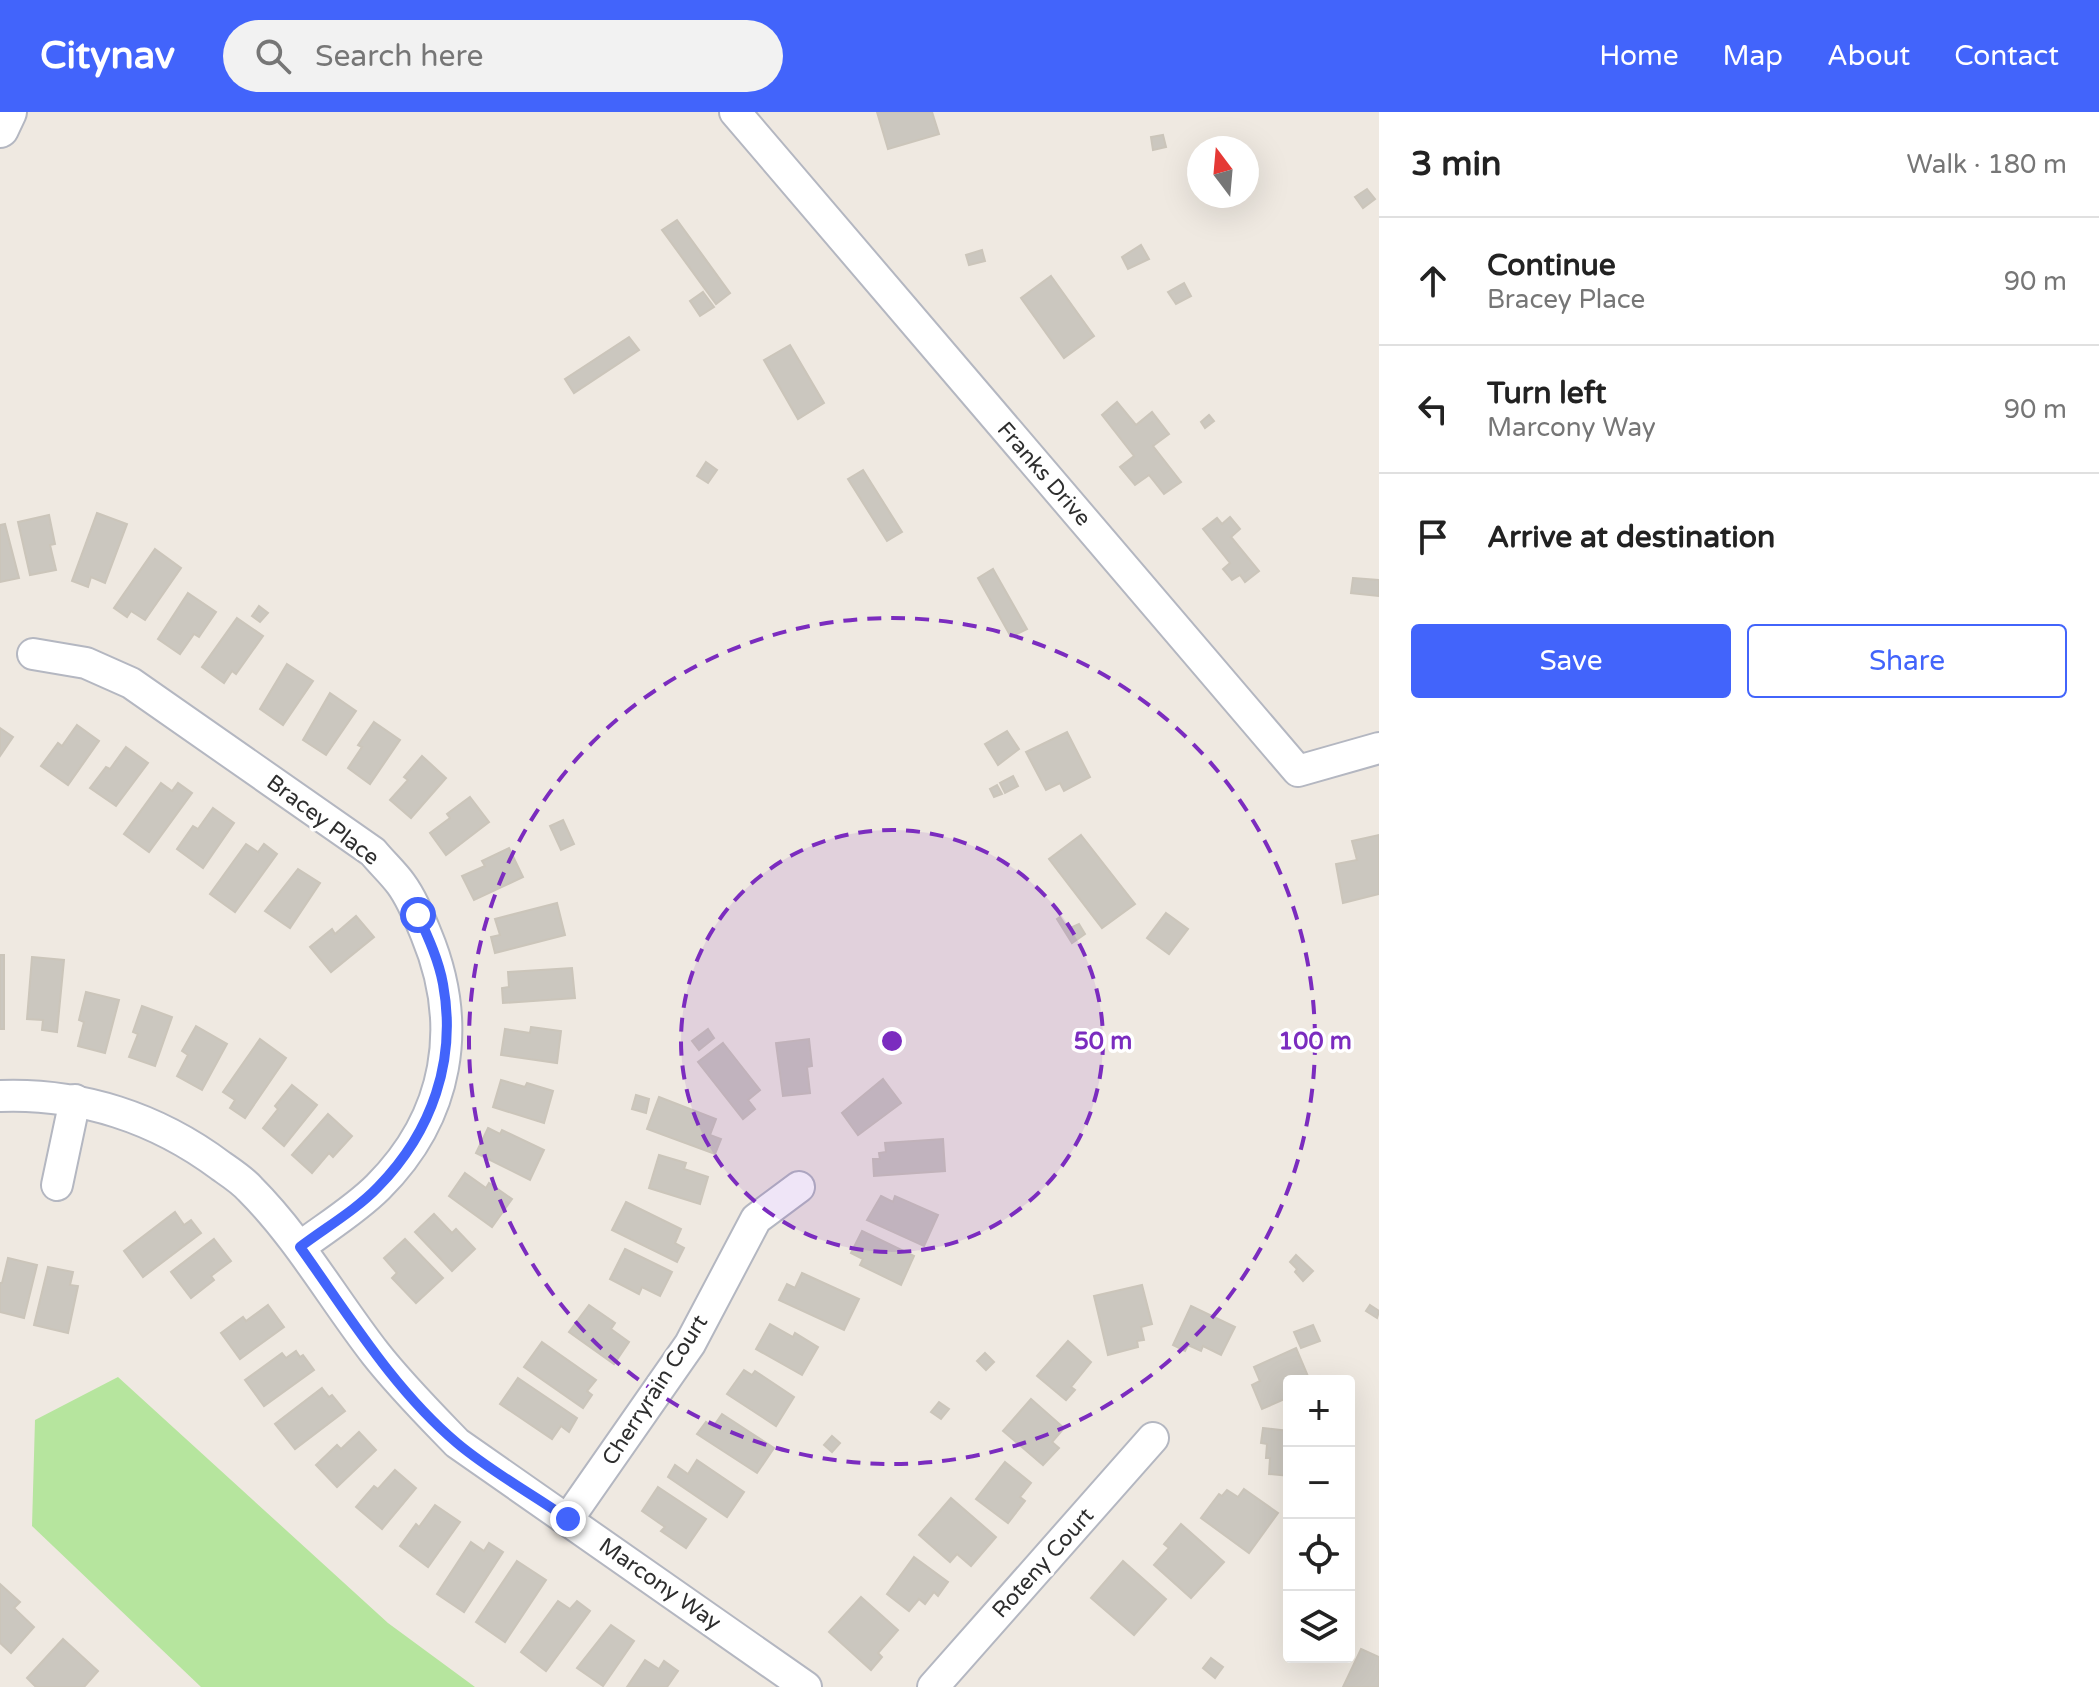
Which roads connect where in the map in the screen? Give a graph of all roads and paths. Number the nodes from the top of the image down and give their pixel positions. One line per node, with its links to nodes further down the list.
1 (8, 112): 3 (street)
2 (735, 112): 5 (street, Franks Drive)
3 (0, 129)
4 (33, 654): 10 (street, Bracey Place)
5 (1379, 748)
6 (0, 1096): 7 (street, Marcony Way)
7 (75, 1100): 8 (street); 10 (street, Marcony Way)
8 (57, 1185)
9 (799, 1187): 12 (street, Cherryrain Court)
10 (300, 1247): 12 (street, Marcony Way)
11 (1153, 1438): 14 (street, Roteny Court)
12 (568, 1519): 13 (street, Marcony Way)
13 (806, 1687)
14 (933, 1687)

